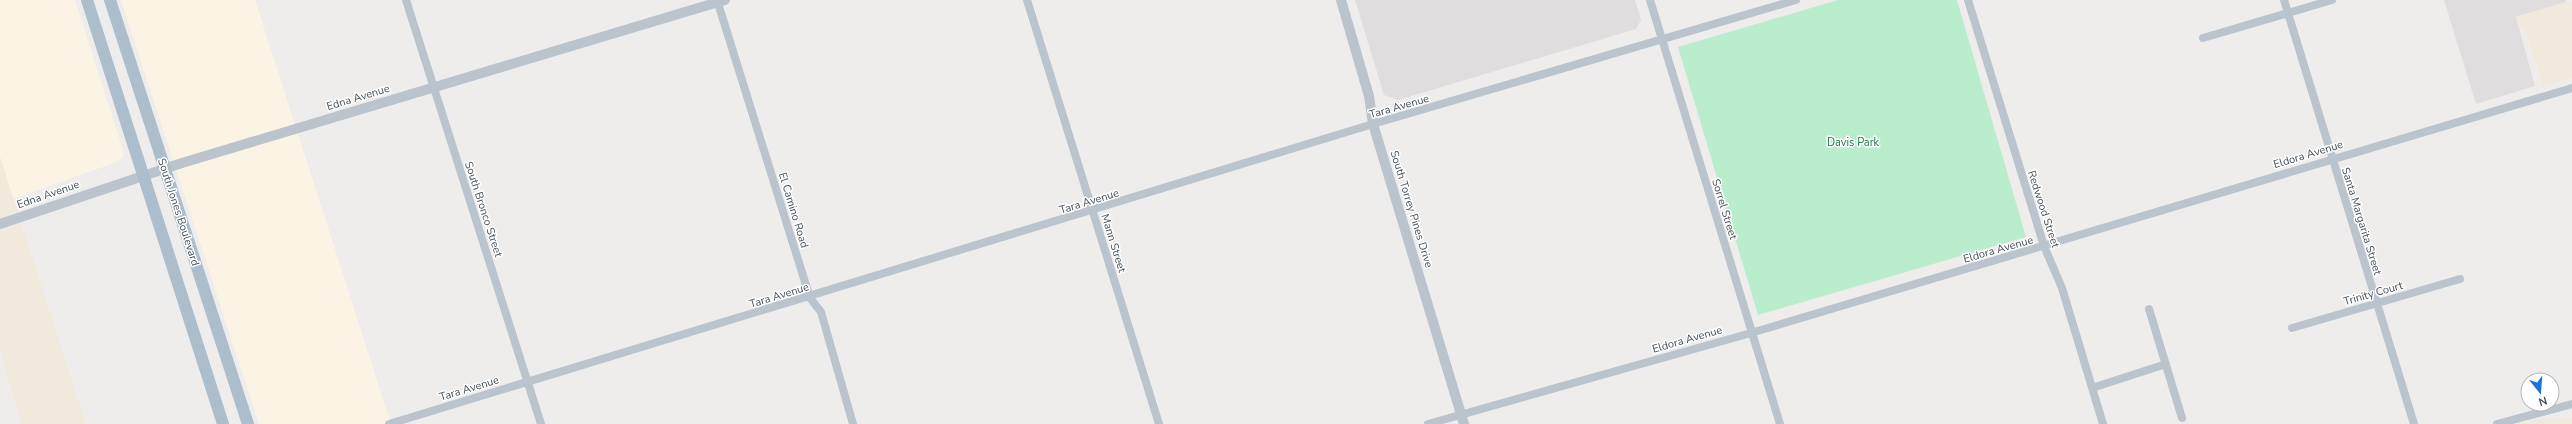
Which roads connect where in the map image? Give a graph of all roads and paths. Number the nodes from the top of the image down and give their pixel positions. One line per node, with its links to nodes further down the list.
1 (87, 0): 20 (main road, South Jones Boulevard)
2 (110, 0): 19 (main road, South Jones Boulevard)
3 (406, 0): 15 (street, South Bronco Street)
4 (1027, 0): 21 (street, Mann Street)
5 (1341, 0): 17 (street, South Torrey Pines Drive)
6 (1650, 0): 14 (street, Sorrel Street)
7 (1796, 0): 14 (street, Tara Avenue)
8 (1968, 0): 23 (street, Redwood Street)
9 (2284, 0): 12 (street, Santa Margarita Street)
10 (2332, 0): 12 (street)
11 (719, 1): 15 (street, Edna Avenue); 25 (street, El Camino Road)
12 (2288, 13): 13 (street); 18 (street, Santa Margarita Street)
13 (2203, 38)
14 (1662, 40): 17 (street, Tara Avenue); 29 (street, Sorrel Street)
15 (433, 87): 19 (street, Edna Avenue); 31 (street, South Bronco Street)
16 (2572, 88): 18 (street, Eldora Avenue)
17 (1374, 124): 21 (street, Tara Avenue); 35 (street, South Torrey Pines Drive)
18 (2332, 158): 23 (street, Eldora Avenue); 26 (street, Santa Margarita Street)
19 (165, 168): 20 (street, Edna Avenue); 37 (main road, South Jones Boulevard)
20 (144, 175): 22 (street, Edna Avenue); 36 (main road, South Jones Boulevard)
21 (1093, 211): 25 (street, Tara Avenue); 41 (street, Mann Street)
22 (0, 224)
23 (2044, 246): 29 (street, Eldora Avenue); 32 (street, Redwood Street)
24 (2460, 279): 26 (street, Trinity Court)
25 (810, 298): 31 (street, Tara Avenue); 40 (street, El Camino Road)
26 (2376, 304): 28 (street, Trinity Court); 45 (street, Santa Margarita Street)
27 (2149, 309): 30 (street)
28 (2292, 328)
29 (1751, 333): 35 (street, Eldora Avenue); 43 (street, Sorrel Street)
30 (2166, 364): 32 (street); 34 (street)
31 (528, 382): 38 (street, Tara Avenue); 39 (street, South Bronco Street)
32 (2092, 388): 44 (street, Redwood Street)
33 (2572, 404): 46 (street)
34 (2182, 418)
35 (1462, 419): 42 (street, Eldora Avenue)
36 (223, 424)
37 (248, 424)
38 (389, 424)
39 (541, 424)
40 (853, 424)
41 (1159, 424)
42 (1428, 424)
43 (1780, 424)
44 (2103, 424)
45 (2414, 424)
46 (2497, 424)

